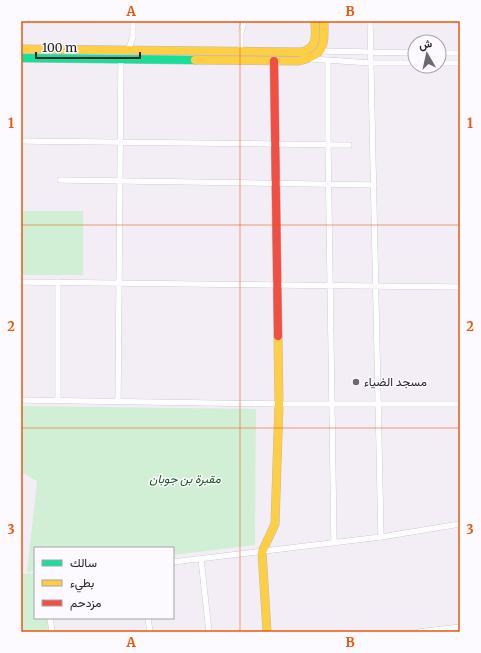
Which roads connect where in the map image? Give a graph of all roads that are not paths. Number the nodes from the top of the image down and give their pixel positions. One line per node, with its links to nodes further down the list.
1 (133, 21): 7 (street)
2 (244, 21): 9 (street)
3 (315, 21): 9 (street)
4 (324, 21): 8 (street)
5 (370, 21): 10 (street)
6 (21, 49): 7 (street)
7 (128, 51): 9 (street)
8 (322, 51): 10 (street); 15 (street)
9 (241, 52)
10 (371, 52): 11 (street); 19 (street)
11 (407, 53)
12 (447, 53): 13 (street)
13 (460, 53)
14 (21, 58): 16 (street)
15 (310, 59): 17 (street); 18 (street)
16 (121, 60): 18 (street); 24 (street)
17 (328, 60): 19 (street); 26 (street)
18 (274, 61): 25 (street)
19 (371, 63): 20 (street); 32 (street)
20 (407, 63)
21 (447, 63): 22 (street)
22 (460, 63)
23 (21, 141): 24 (street)
24 (121, 142): 25 (street); 29 (street)
25 (276, 144): 26 (street); 30 (street)
26 (328, 145): 27 (street); 31 (street)
27 (350, 145)
28 (60, 180): 29 (street)
29 (120, 181): 30 (street); 35 (street)
30 (276, 184): 31 (street); 36 (street)
31 (328, 184): 32 (street); 37 (street)
32 (374, 185): 38 (street)
33 (21, 282): 34 (street)
34 (58, 282): 35 (street); 41 (street)
35 (119, 283): 36 (street); 42 (street)
36 (277, 284): 37 (street); 43 (street)
37 (330, 285): 38 (street); 44 (street)
38 (376, 286): 39 (street); 45 (street)
39 (460, 287)
40 (21, 400): 41 (street)
41 (58, 400): 42 (street)
42 (118, 401): 43 (street)
43 (279, 404): 44 (street); 50 (street)
44 (332, 404): 45 (street); 49 (street)
45 (379, 404): 46 (street); 48 (street)
46 (460, 404)
47 (460, 524): 48 (street)
48 (382, 537): 49 (street)
49 (334, 543): 50 (street)
50 (262, 552): 51 (street); 59 (street)
51 (201, 559): 52 (street); 58 (street)
52 (174, 562)
53 (50, 619): 56 (street)
54 (148, 619): 57 (street)
55 (460, 627): 60 (street)
56 (52, 632)
57 (150, 632)
58 (209, 632)
59 (267, 632)
60 (418, 632)

